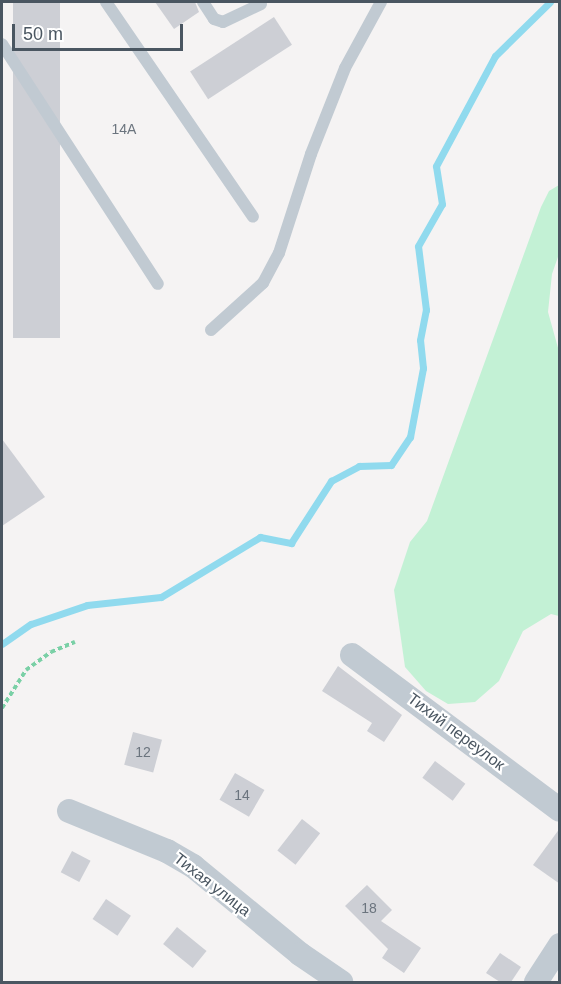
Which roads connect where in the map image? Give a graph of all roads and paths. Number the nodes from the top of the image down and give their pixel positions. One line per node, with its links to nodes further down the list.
1 (106, 2): 6 (lane)
2 (203, 2): 4 (lane)
3 (381, 2): 8 (lane)
4 (261, 4)
5 (2, 44): 7 (lane)
6 (253, 217)
7 (158, 284)
8 (212, 330)
9 (75, 642): 11 (path)
10 (352, 655): 12 (street, Тихий переулок)
11 (2, 708)
12 (560, 810)
13 (69, 812): 15 (street, Тихая улица)
14 (560, 945): 16 (street)
15 (341, 982)
16 (536, 982)

